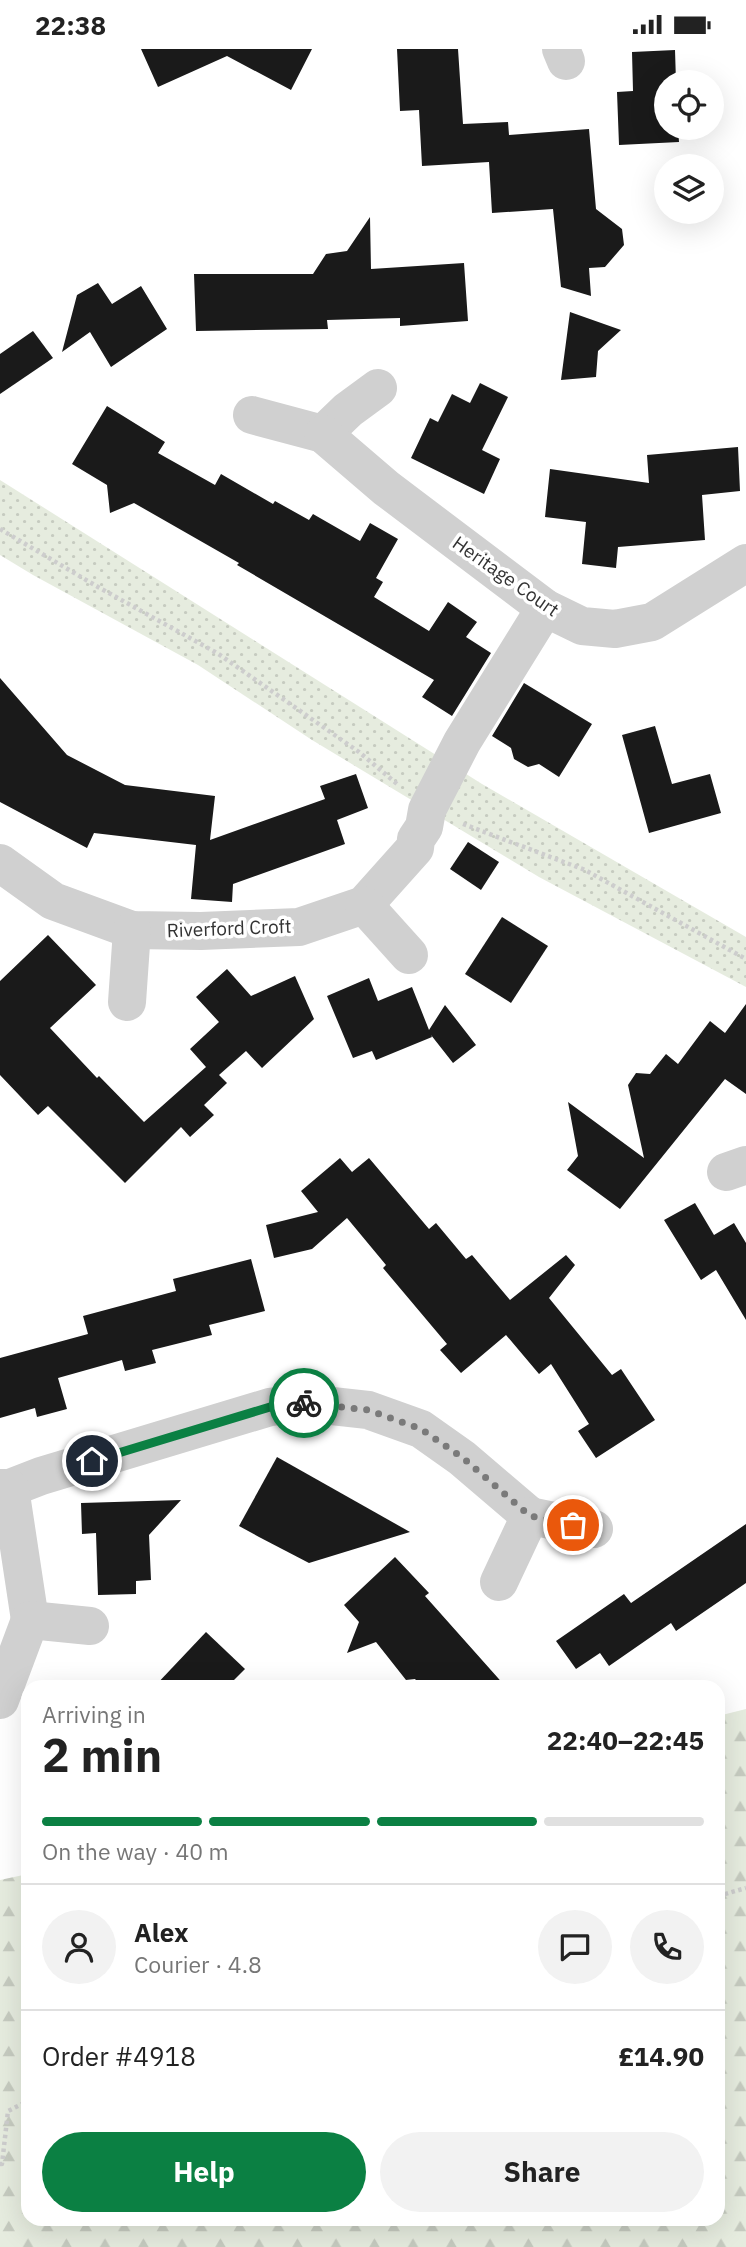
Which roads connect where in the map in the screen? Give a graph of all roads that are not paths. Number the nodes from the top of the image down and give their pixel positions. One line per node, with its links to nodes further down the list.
1 (378, 387): 3 (street)
2 (251, 415): 3 (street, Heritage Court)
3 (323, 434): 5 (street, Heritage Court)
4 (746, 562): 5 (street, Heritage Court)
5 (545, 608): 7 (street, Riverford Croft)
6 (0, 863): 8 (street, Riverford Croft)
7 (364, 905): 8 (street, Riverford Croft); 9 (street)
8 (132, 930): 10 (street)
9 (409, 955)
10 (127, 1002)
11 (5, 1488): 12 (street); 15 (street)
12 (530, 1516): 13 (street); 14 (street)
13 (594, 1529)
14 (499, 1582)
15 (30, 1620): 16 (street); 17 (street)
16 (90, 1626)
17 (0, 1700)

